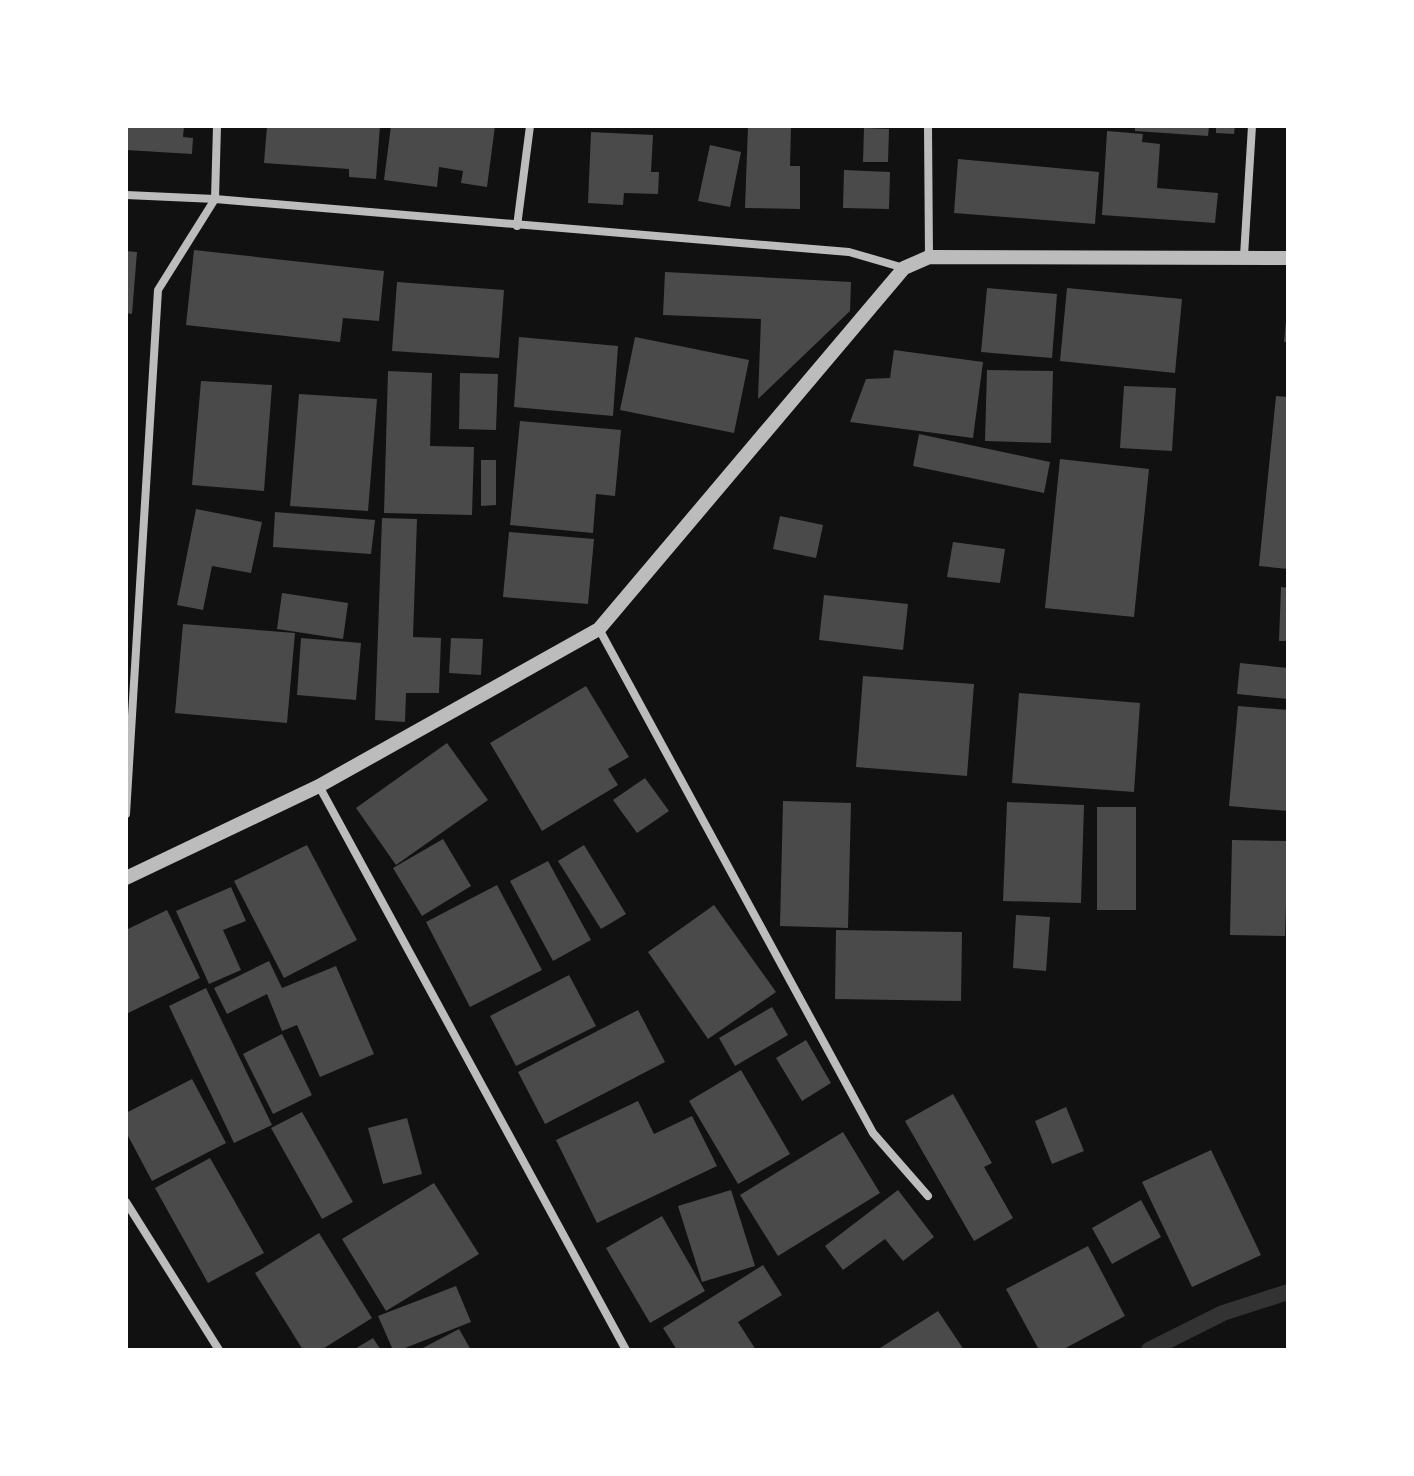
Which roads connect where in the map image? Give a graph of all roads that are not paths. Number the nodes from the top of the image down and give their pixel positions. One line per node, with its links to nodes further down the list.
1 (217, 126): 6 (street)
2 (530, 126): 7 (street)
3 (928, 126): 9 (street)
4 (1252, 126): 8 (street)
5 (126, 195): 6 (street)
6 (215, 199): 7 (street); 14 (street)
7 (517, 226): 11 (street)
8 (1244, 256): 9 (street); 10 (street)
9 (929, 257): 11 (street)
10 (1288, 258)
11 (904, 268): 12 (street)
12 (599, 629): 13 (street); 16 (street)
13 (319, 786): 15 (street); 19 (street)
14 (126, 814)
15 (126, 878)
16 (928, 1196)
17 (126, 1202): 18 (street)
18 (219, 1350)
19 (626, 1350)

